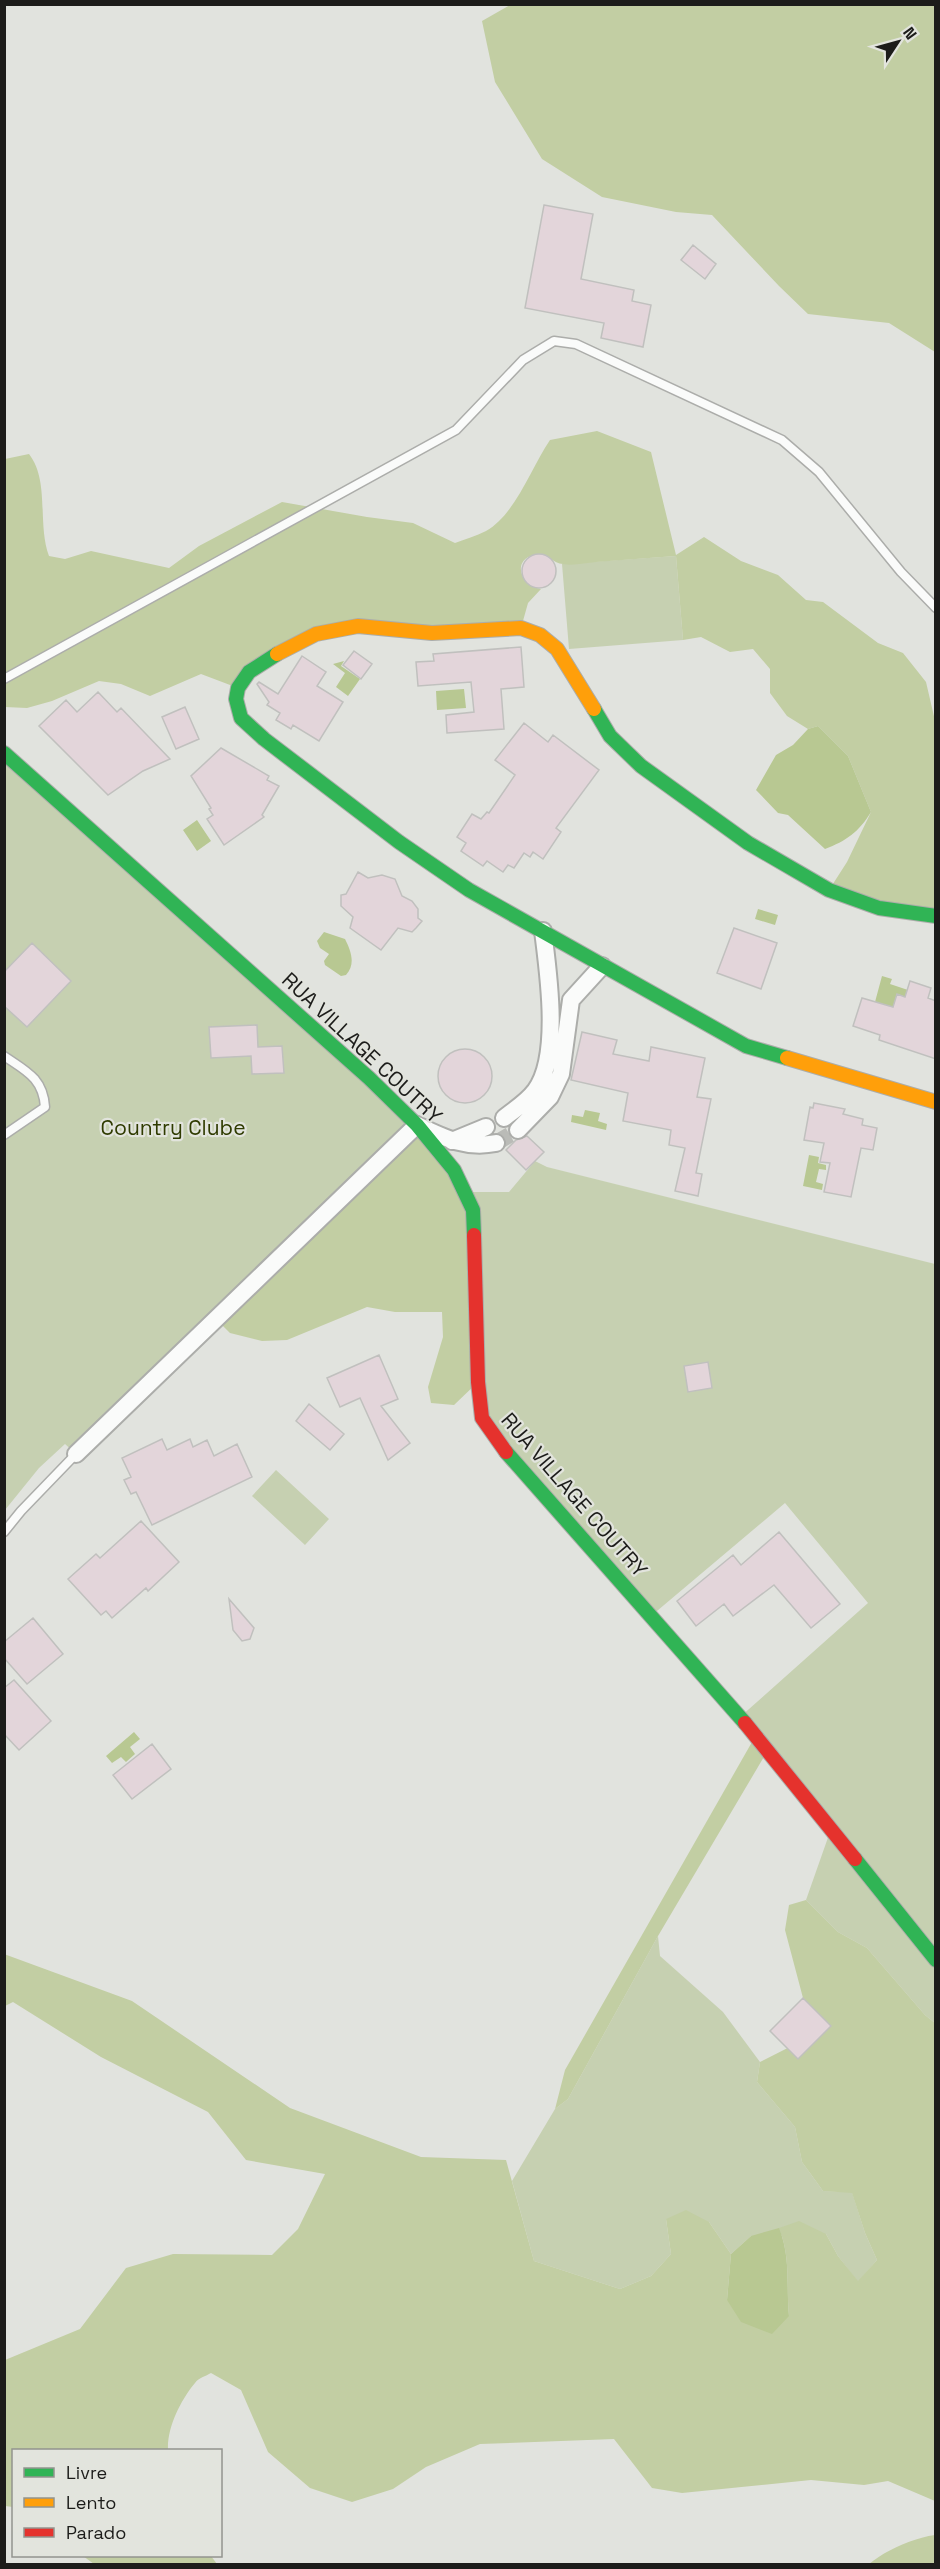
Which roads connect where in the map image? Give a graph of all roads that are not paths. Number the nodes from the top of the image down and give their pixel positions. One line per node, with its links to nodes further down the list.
1 (936, 608): 2 (lane)
2 (4, 679)
3 (4, 753): 10 (street, RUA VILLAGE COUTRY)
4 (936, 916): 5 (street)
5 (543, 931): 6 (street); 9 (street)
6 (602, 966): 8 (street); 12 (street)
7 (4, 1056): 13 (lane)
8 (936, 1102)
9 (504, 1118)
10 (417, 1125): 14 (street); 16 (street); 18 (street, RUA VILLAGE COUTRY)
11 (486, 1127): 14 (street)
12 (518, 1130)
13 (4, 1135)
14 (451, 1142): 15 (street)
15 (496, 1143)
16 (76, 1454): 17 (lane)
17 (4, 1533)
18 (936, 1960)

